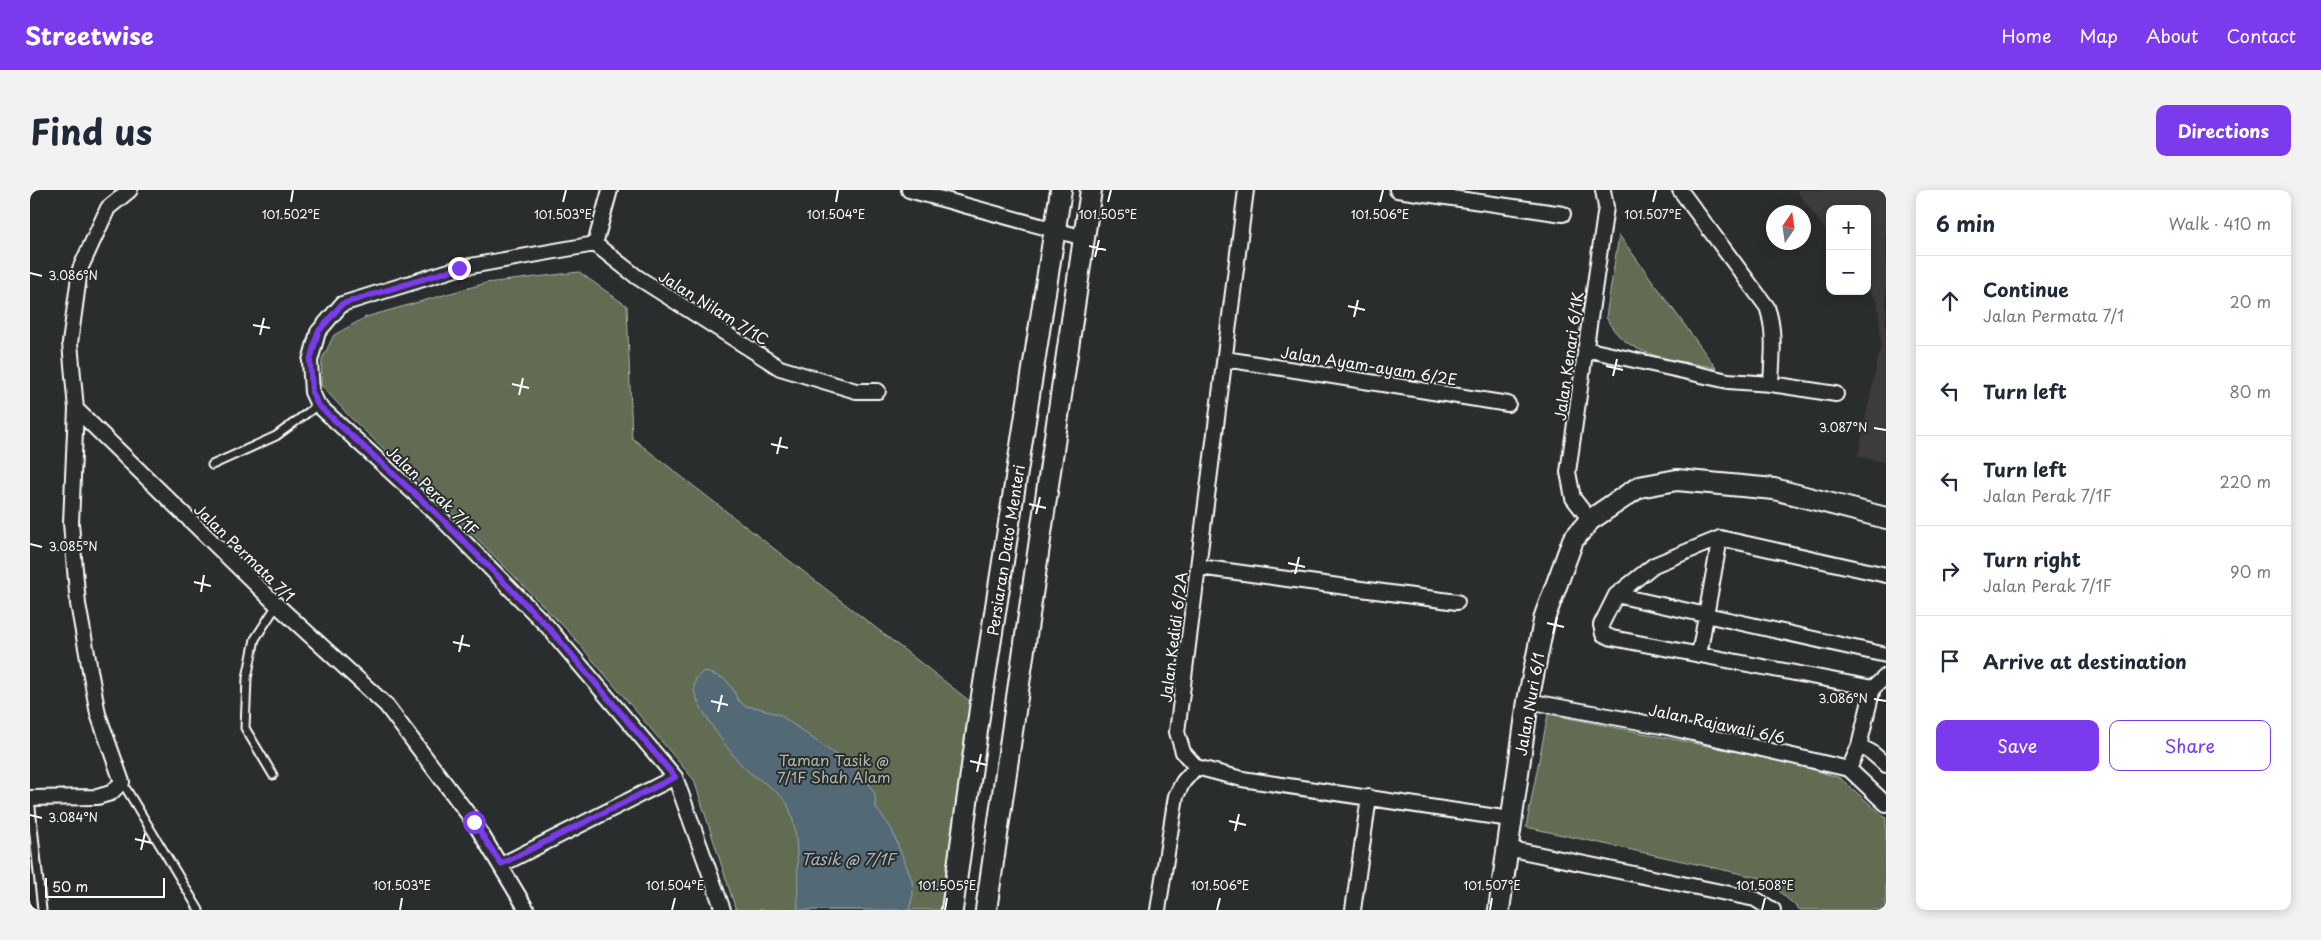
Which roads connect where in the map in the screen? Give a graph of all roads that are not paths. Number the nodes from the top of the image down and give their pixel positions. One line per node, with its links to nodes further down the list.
1 (130, 190): 21 (street)
2 (610, 190): 13 (street)
3 (909, 190): 11 (street)
4 (1061, 190): 11 (main road, Persiaran Dato' Menteri)
5 (1091, 190): 12 (main road)
6 (1246, 190): 15 (street, Jalan Kedidi 6/2A)
7 (1397, 190): 10 (street)
8 (1603, 190): 14 (street, Jalan Kenari 6/1K)
9 (1680, 190): 16 (street)
10 (1564, 214)
11 (1055, 232): 12 (street); 54 (main road, Persiaran Dato' Menteri)
12 (1084, 238): 55 (main road)
13 (596, 244): 17 (street, Jalan Nilam 7/1C); 20 (street)
14 (1585, 349): 16 (street); 24 (street, Jalan Kenari 6/1K)
15 (1225, 359): 19 (street, Jalan Ayam-ayam 6/2E); 26 (street, Jalan Kedidi 6/2A)
16 (1771, 384): 18 (street)
17 (878, 391)
18 (1836, 394)
19 (1508, 404)
20 (318, 405): 22 (lane); 42 (street, Jalan Perak 7/1F)
21 (76, 409): 30 (street, Jalan Permata 7/1); 43 (street)
22 (212, 465)
23 (1886, 518): 24 (main road, Jalan Nuri 6/1)
24 (1590, 520): 36 (main road, Jalan Nuri 6/1)
25 (1720, 538): 27 (street); 28 (street); 31 (street)
26 (1198, 567): 29 (street); 39 (street, Jalan Kedidi 6/2A)
27 (1886, 575)
28 (1616, 595): 31 (street); 33 (street)
29 (1457, 602)
30 (276, 605): 41 (lane); 49 (street, Jalan Permata 7/1)
31 (1706, 615): 32 (street); 33 (street)
32 (1886, 654)
33 (1699, 655): 35 (street)
34 (1886, 676): 35 (street)
35 (1873, 688): 37 (street)
36 (1528, 702): 40 (street, Jalan Rajawali 6/6); 47 (main road, Jalan Nuri 6/1)
37 (1859, 746): 38 (street); 40 (street)
38 (1886, 765)
39 (1196, 767): 44 (street); 56 (street)
40 (1848, 769): 46 (street, Jalan Rajawali 6/6)
41 (273, 775)
42 (675, 777): 49 (street); 53 (street, Jalan Perak 7/1F)
43 (122, 782): 45 (street); 51 (lane)
44 (1369, 797): 47 (street); 57 (street)
45 (30, 798): 50 (lane)
46 (1886, 804)
47 (1510, 818): 48 (main road, Jalan Nuri 6/1)
48 (1507, 848): 58 (main road, Jalan Nuri 6/1); 59 (street)
49 (501, 864): 52 (street, Jalan Permata 7/1)
50 (42, 910)
51 (199, 910)
52 (528, 910)
53 (723, 910)
54 (952, 910)
55 (986, 910)
56 (1158, 910)
57 (1353, 910)
58 (1499, 910)
59 (1773, 910)

